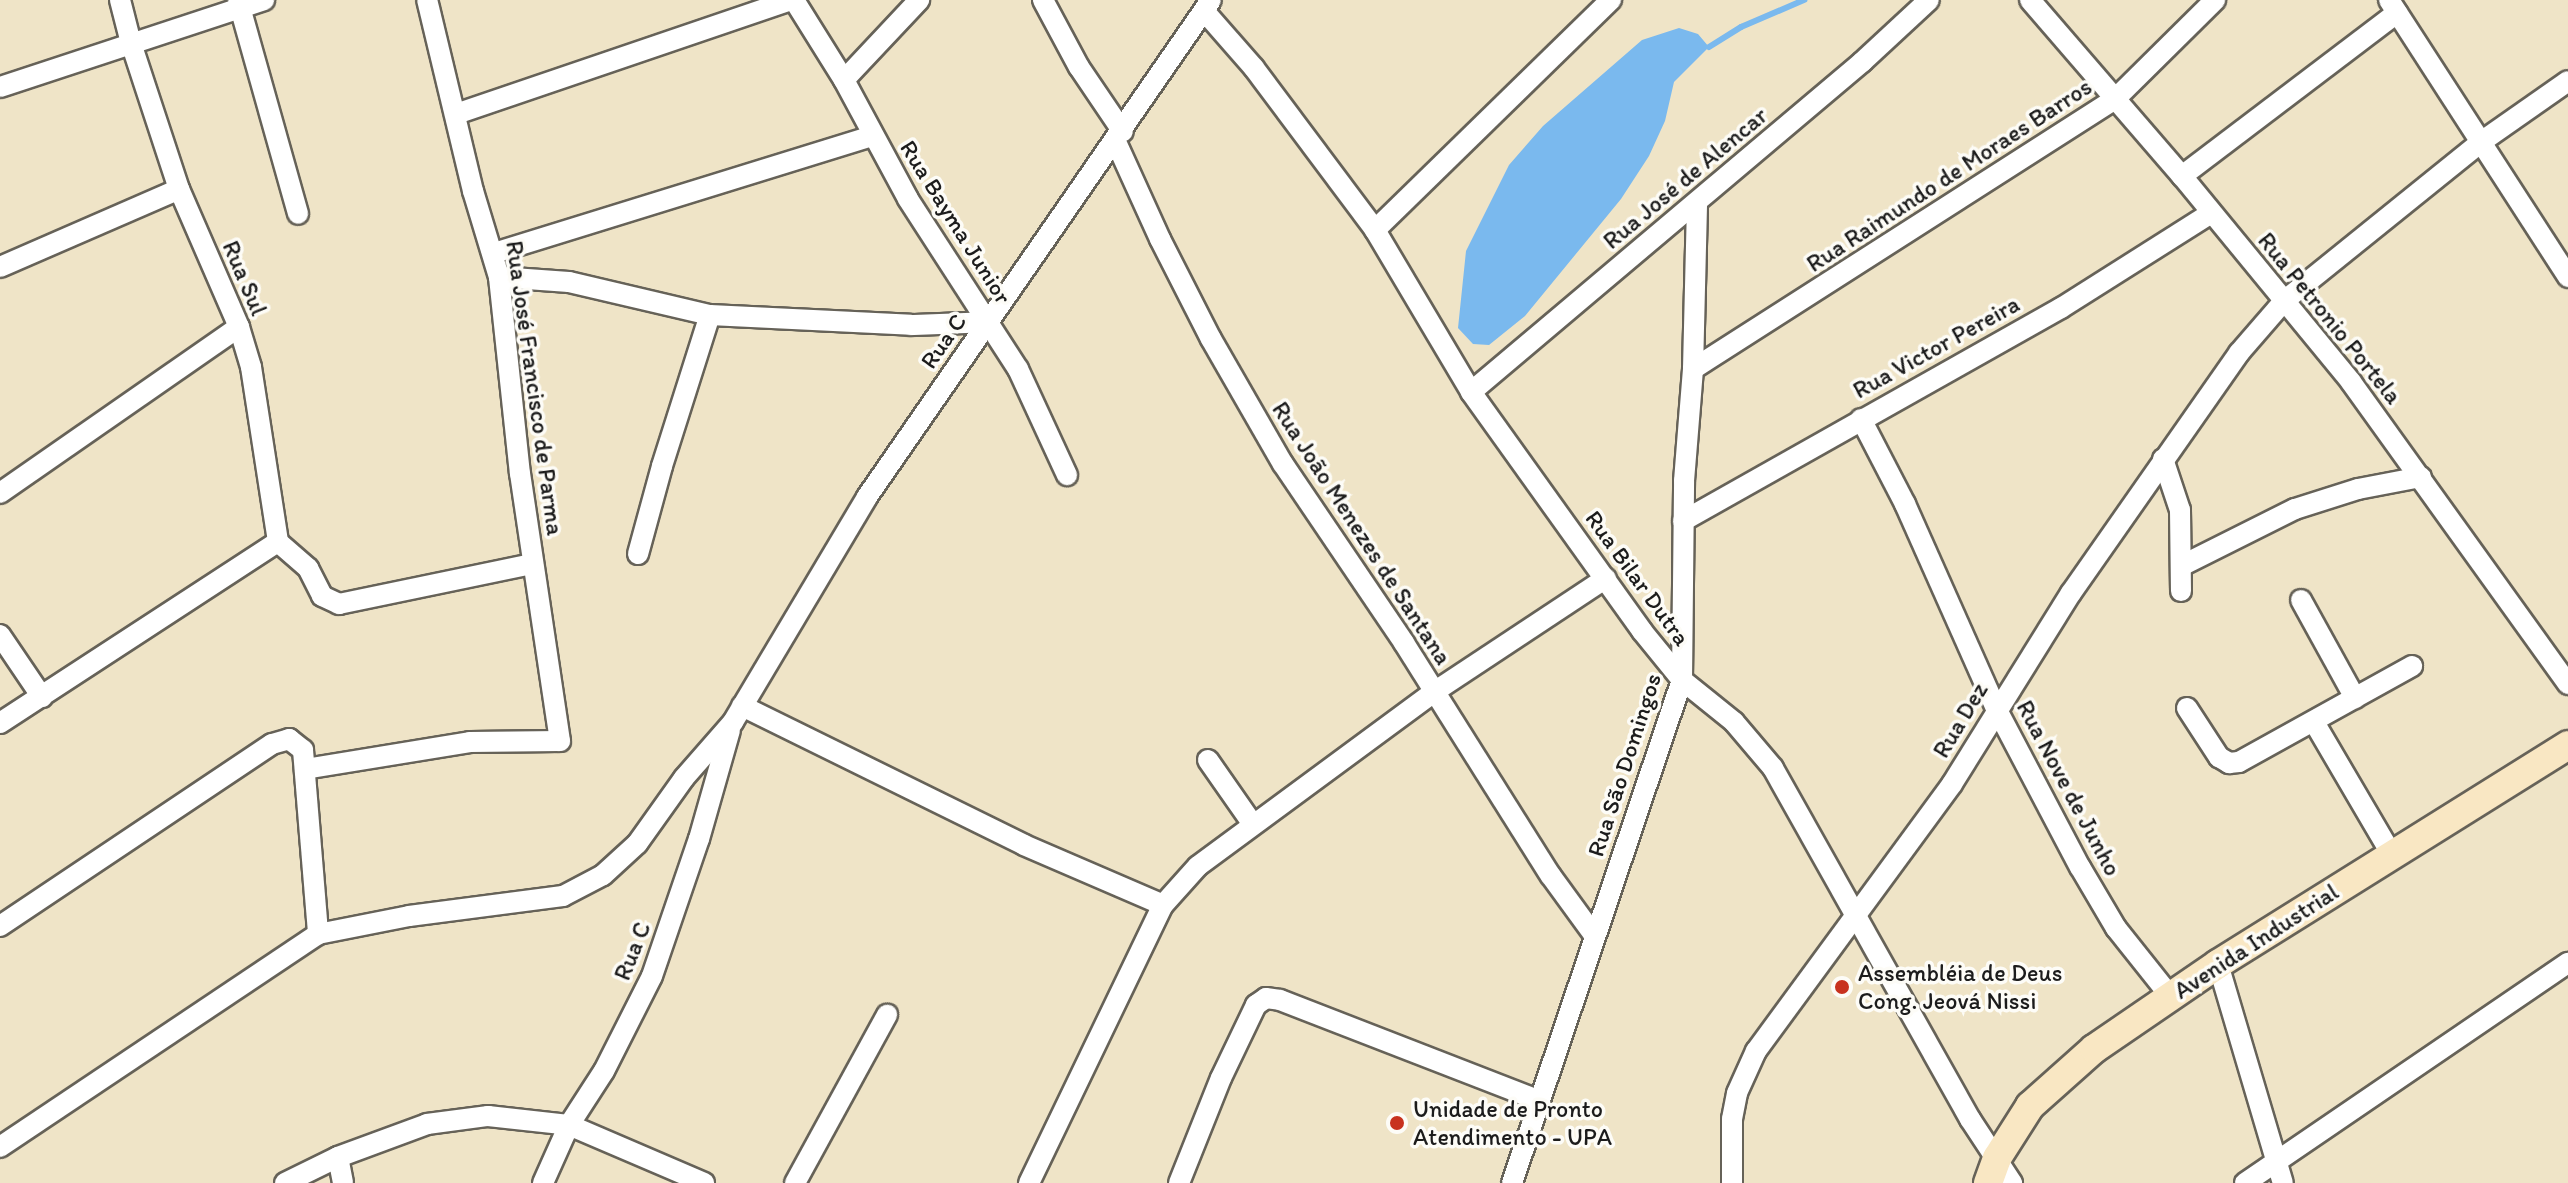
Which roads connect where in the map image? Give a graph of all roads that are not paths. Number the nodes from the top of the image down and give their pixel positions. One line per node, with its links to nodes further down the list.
1 (120, 0): 14 (street, Rua Sul)
2 (264, 0): 11 (street)
3 (427, 0): 19 (street, Rua José Francisco de Parma)
4 (792, 0): 15 (street, Rua Bayma Junior); 19 (street)
5 (919, 0): 15 (street)
6 (1043, 0): 21 (street, Rua João Menezes de Santana)
7 (1929, 0): 25 (street, Rua José de Alencar)
8 (2030, 0): 18 (street, Rua Petronio Portela)
9 (2215, 0): 18 (street, Rua Raimundo de Moraes Barros)
10 (1601, 4): 28 (street)
11 (239, 5): 14 (street); 27 (street)
12 (1208, 6): 21 (street, Rua C); 28 (street, Rua Bilar Dutra)
13 (2393, 6): 22 (street); 23 (street)
14 (131, 43): 17 (street); 24 (street, Rua Sul)
15 (844, 80): 20 (street, Rua Bayma Junior)
16 (2568, 81): 22 (street, Rua Dez)
17 (0, 87)
18 (2115, 99): 23 (street, Rua Petronio Portela); 37 (street, Rua Raimundo de Moraes Barros)
19 (456, 114): 29 (street, Rua José Francisco de Parma)
20 (871, 136): 29 (street); 35 (street, Rua Bayma Junior)
21 (1119, 137): 35 (street, Rua C); 56 (street, Rua João Menezes de Santana)
22 (2481, 142): 32 (street); 33 (street, Rua Dez)
23 (2182, 176): 26 (street, Rua Petronio Portela)
24 (179, 189): 30 (street); 36 (street, Rua Sul)
25 (1697, 202): 37 (street, Rua São Domingos); 38 (street, Rua José de Alencar)
26 (2211, 213): 33 (street, Rua Petronio Portela); 39 (street, Rua Victor Pereira)
27 (298, 214)
28 (1375, 230): 38 (street, Rua Bilar Dutra)
29 (494, 253): 31 (street, Rua José Francisco de Parma)
30 (0, 267)
31 (499, 277): 34 (street); 47 (street, Rua José Francisco de Parma)
32 (2568, 277)
33 (2284, 301): 40 (street, Rua Dez); 42 (street, Rua Petronio Portela)
34 (710, 315): 35 (street); 46 (street)
35 (988, 322): 41 (street, Rua Bayma Junior); 61 (street, Rua C)
36 (239, 327): 43 (street); 45 (street, Rua Sul)
37 (1693, 369): 44 (street, Rua São Domingos)
38 (1471, 392): 49 (street, Rua Bilar Dutra)
39 (1861, 419): 44 (street, Rua Victor Pereira); 59 (street, Rua Nove de Junho)
40 (2163, 459): 48 (street); 59 (street, Rua Dez)
41 (1067, 475)
42 (2421, 477): 48 (street); 55 (street, Rua Petronio Portela)
43 (0, 493)
44 (1683, 521): 54 (street, Rua São Domingos)
45 (278, 542): 47 (street); 57 (street)
46 (638, 554)
47 (533, 564): 66 (street, Rua José Francisco de Parma)
48 (2183, 565): 50 (street)
49 (1606, 578): 54 (street, Rua Bilar Dutra); 56 (street)
50 (2181, 591)
51 (2301, 600): 58 (street)
52 (0, 635): 57 (street)
53 (2412, 666): 58 (street)
54 (1682, 680): 70 (street, Rua Bilar Dutra); 73 (street, Rua São Domingos)
55 (2568, 684)
56 (1434, 692): 67 (street); 73 (street, Rua João Menezes de Santana)
57 (42, 697): 63 (street)
58 (2355, 698): 62 (street)
59 (1996, 708): 70 (street, Rua Dez); 76 (street, Rua Nove de Junho)
60 (2187, 708): 62 (street)
61 (737, 714): 69 (street); 72 (street, Rua C); 79 (street, Rua C)
62 (2314, 722): 68 (street)
63 (0, 723)
64 (2568, 745): 68 (street, Avenida Industrial)
65 (1208, 760): 67 (street)
66 (305, 769): 71 (street); 72 (street)
67 (1252, 823): 69 (street)
68 (2392, 855): 75 (street, Avenida Industrial)
69 (1163, 905): 89 (street)
70 (1856, 914): 82 (street, Rua Bilar Dutra); 92 (street, Rua Dez)
71 (0, 926)
72 (318, 934): 80 (street)
73 (1594, 935): 78 (street, Rua São Domingos)
74 (2568, 963): 83 (street)
75 (2218, 964): 76 (street, Avenida Industrial); 83 (street)
76 (2170, 996): 82 (street, Avenida Industrial)
77 (887, 1015): 88 (street)
78 (1540, 1101): 90 (street); 91 (street, Rua São Domingos)
79 (569, 1125): 81 (street); 86 (street, Rua C); 87 (street)
80 (0, 1147)
81 (338, 1157): 84 (street); 85 (street)
82 (1992, 1171): 93 (street, Rua Bilar Dutra)
83 (2280, 1173): 94 (street)
84 (285, 1183)
85 (343, 1183)
86 (543, 1183)
87 (704, 1183)
88 (795, 1183)
89 (1029, 1183)
90 (1179, 1183)
91 (1512, 1183)
92 (1732, 1183)
93 (2012, 1183)
94 (2245, 1183)

